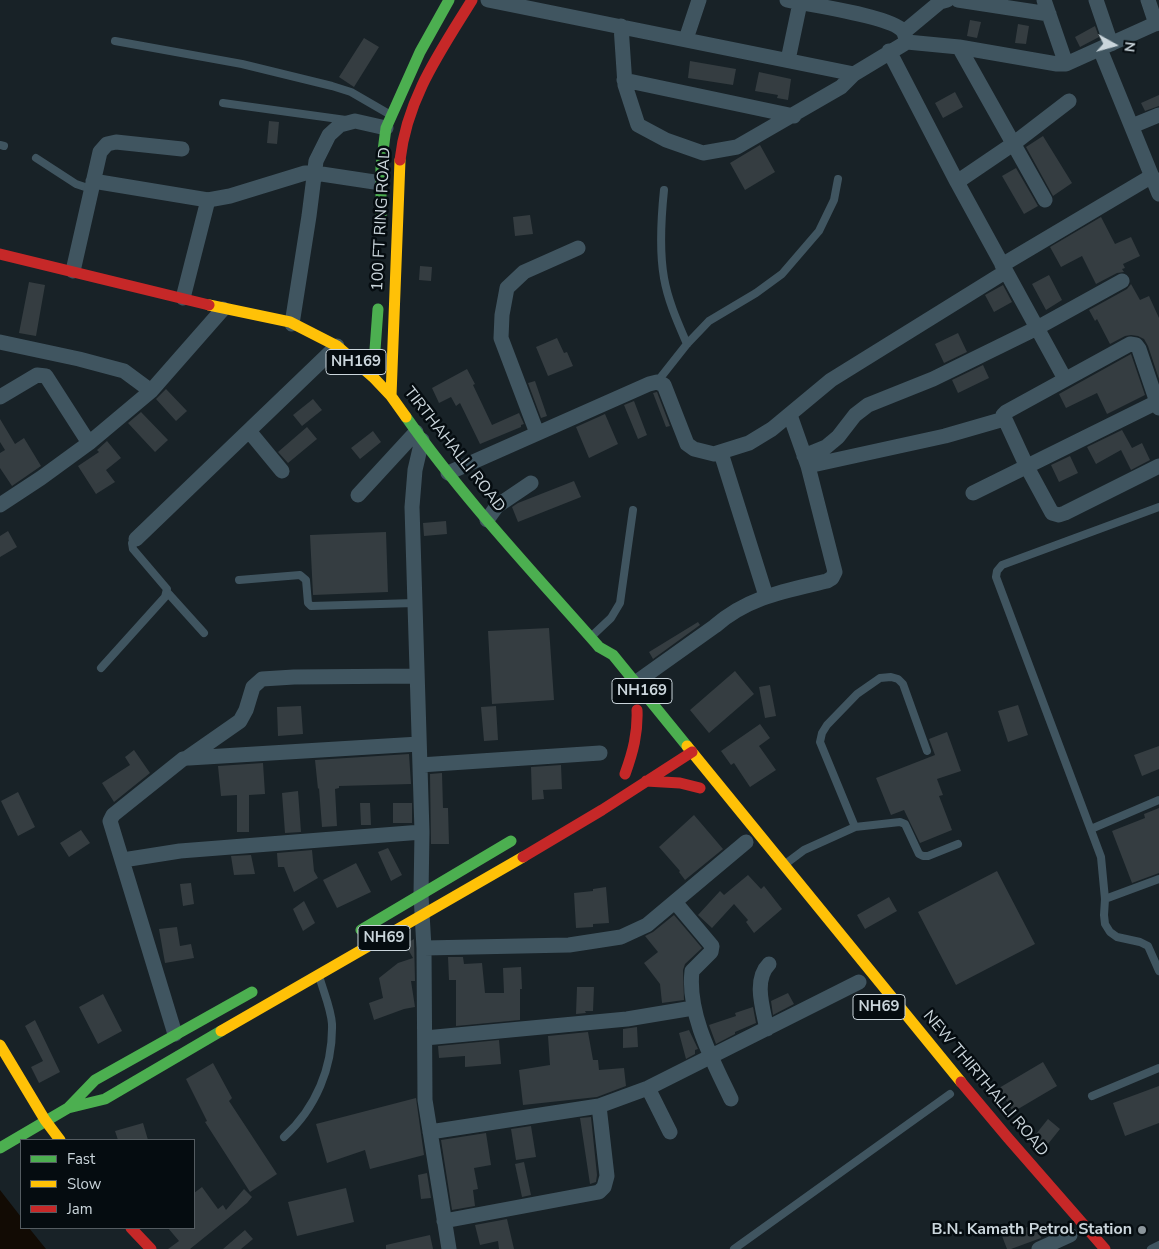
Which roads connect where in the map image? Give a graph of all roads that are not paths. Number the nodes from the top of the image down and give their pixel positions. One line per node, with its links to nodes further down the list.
1 (449, 0): 29 (main road, 100 FT RING ROAD)
2 (472, 0): 62 (main road, 100 FT RING ROAD)
3 (488, 0): 13 (street)
4 (700, 0): 15 (street)
5 (947, 0): 14 (street)
6 (958, 0): 11 (street)
7 (1096, 0): 18 (street)
8 (1148, 0): 12 (street)
9 (793, 1): 10 (street); 20 (street)
10 (823, 3): 14 (street)
11 (1046, 7): 21 (street)
12 (1157, 23): 18 (street)
13 (620, 26): 15 (street); 23 (street)
14 (906, 37): 17 (street); 19 (street)
15 (686, 39): 20 (street)
16 (115, 42): 29 (lane)
17 (959, 46): 21 (street); 31 (street)
18 (1106, 47): 21 (street); 30 (street)
19 (889, 51): 22 (street); 37 (street)
20 (788, 60): 22 (street)
21 (1066, 64)
22 (854, 74): 27 (street)
23 (624, 80): 27 (street); 27 (street)
24 (1068, 101): 31 (street)
25 (223, 103): 28 (lane)
26 (1159, 115): 30 (street)
27 (794, 116)
28 (355, 121): 29 (street); 34 (street)
29 (389, 122): 38 (main road, 100 FT RING ROAD)
30 (1132, 126): 35 (street)
31 (1013, 144): 37 (street); 43 (street)
32 (182, 149): 39 (street)
33 (36, 158): 39 (lane)
34 (315, 173): 38 (street); 42 (street); 53 (street)
35 (1152, 176): 41 (street); 47 (street)
36 (838, 179): 56 (lane)
37 (957, 182): 47 (street)
38 (381, 183): 44 (main road, 100 FT RING ROAD)
39 (92, 185): 42 (street); 48 (street)
40 (664, 190): 56 (lane)
41 (1159, 194)
42 (208, 200): 50 (street)
43 (1044, 200)
44 (381, 241)
45 (578, 248): 68 (street)
46 (0, 254): 48 (main road, TIRTHAHALLI ROAD / NH169)
47 (1004, 268): 54 (street); 65 (street)
48 (73, 271): 50 (main road, TIRTHAHALLI ROAD / NH169)
49 (1122, 281): 54 (street)
50 (183, 298): 52 (main road, TIRTHAHALLI ROAD / NH169)
51 (379, 299): 58 (main road, 100 FT RING ROAD)
52 (223, 309): 53 (main road, TIRTHAHALLI ROAD / NH169); 61 (street)
53 (292, 324): 57 (main road, TIRTHAHALLI ROAD / NH169)
54 (1037, 328): 59 (street); 72 (street)
55 (0, 342): 61 (street)
56 (686, 344): 60 (lane)
57 (337, 346): 58 (main road, TIRTHAHALLI ROAD / NH169); 67 (street)
58 (373, 377): 62 (main road, TIRTHAHALLI ROAD / NH169)
59 (1065, 379): 64 (street); 66 (street)
60 (657, 382): 68 (street); 71 (street)
61 (151, 391): 70 (street)
62 (390, 396): 69 (main road, TIRTHAHALLI ROAD / NH169)
63 (0, 397): 70 (street)
64 (1158, 405): 74 (street)
65 (790, 415): 71 (street); 72 (street)
66 (1004, 418): 72 (street); 74 (street)
67 (249, 431): 75 (street); 84 (street)
68 (537, 433): 76 (street)
69 (419, 436): 76 (main road, TIRTHAHALLI ROAD / NH169); 79 (street); 88 (street)
70 (89, 443): 80 (street)
71 (721, 453): 87 (street)
72 (806, 461): 87 (street)
73 (1159, 466): 74 (street)
74 (1027, 467): 78 (street)
75 (282, 471)
76 (448, 473): 83 (main road, TIRTHAHALLI ROAD / NH169)
77 (531, 483): 83 (street)
78 (973, 493)
79 (358, 495)
80 (0, 505)
81 (1159, 507): 108 (lane)
82 (633, 510): 90 (lane)
83 (487, 520): 90 (main road, TIRTHAHALLI ROAD / NH169)
84 (136, 539): 86 (lane)
85 (240, 580): 88 (lane)
86 (167, 592): 89 (lane); 93 (lane)
87 (766, 596): 95 (street)
88 (415, 603): 94 (street)
89 (204, 633)
90 (590, 637): 91 (main road, TIRTHAHALLI ROAD / NH169)
91 (599, 647): 92 (main road, NH169); 95 (main road, TIRTHAHALLI ROAD / NH169)
92 (604, 664)
93 (101, 668)
94 (417, 676): 97 (street); 102 (street)
95 (635, 683): 101 (main road, TIRTHAHALLI ROAD / NH169)
96 (649, 726): 103 (main road, NH169)
97 (419, 744): 102 (street); 104 (street)
98 (927, 751): 107 (lane)
99 (692, 752): 101 (main road, NH69); 101 (main road, TIRTHAHALLI ROAD / NH69); 114 (main road, NEW THIRTHALLI ROAD / NH69)
100 (600, 753): 104 (street)
101 (679, 757): 105 (main road, NH69); 105 (main road)
102 (188, 758): 113 (street)
103 (642, 764)
104 (420, 765): 109 (street)
105 (646, 781): 119 (main road, NH69)
106 (1159, 800): 108 (lane)
107 (855, 827): 112 (lane); 114 (lane)
108 (1090, 829): 117 (lane)
109 (422, 832): 113 (street); 116 (street)
110 (517, 838): 116 (main road, NH69)
111 (746, 842): 118 (street)
112 (958, 844)
113 (123, 860): 129 (street)
114 (782, 866): 154 (main road, NEW THIRTHALLI ROAD / NH69)
115 (1159, 879): 117 (lane)
116 (421, 895): 119 (street); 120 (main road, NH69)
117 (1105, 899): 123 (lane)
118 (675, 902): 121 (street); 127 (street)
119 (423, 916): 121 (street); 124 (main road, NH69)
120 (348, 938)
121 (424, 948): 130 (street)
122 (769, 964): 128 (street)
123 (1159, 971)
124 (319, 974): 139 (main road, NH69); 143 (lane)
125 (859, 982): 128 (street)
126 (259, 988): 129 (main road, NH69)
127 (693, 1008): 130 (street); 132 (street)
128 (767, 1029): 132 (street)
129 (175, 1034): 139 (main road, NH69)
130 (425, 1038): 141 (street)
131 (0, 1045): 140 (main road)
132 (711, 1057): 134 (street); 137 (street)
133 (1159, 1068): 136 (lane)
134 (648, 1088): 138 (street); 142 (street)
135 (950, 1094): 153 (lane)
136 (1092, 1096)
137 (730, 1100)
138 (599, 1106): 141 (street); 146 (street)
139 (68, 1108): 140 (main road, NH69)
140 (44, 1120): 144 (main road); 145 (main road, NH69)
141 (430, 1132): 146 (street)
142 (670, 1132)
143 (284, 1137)
144 (59, 1139)
145 (0, 1148)
146 (444, 1221): 152 (street)
147 (132, 1229): 151 (main road)
148 (1071, 1236): 150 (street)
149 (1159, 1245): 155 (lane)
150 (1047, 1247)
151 (150, 1249)
152 (449, 1249)
153 (734, 1249)
154 (1105, 1249)
155 (1151, 1249)

